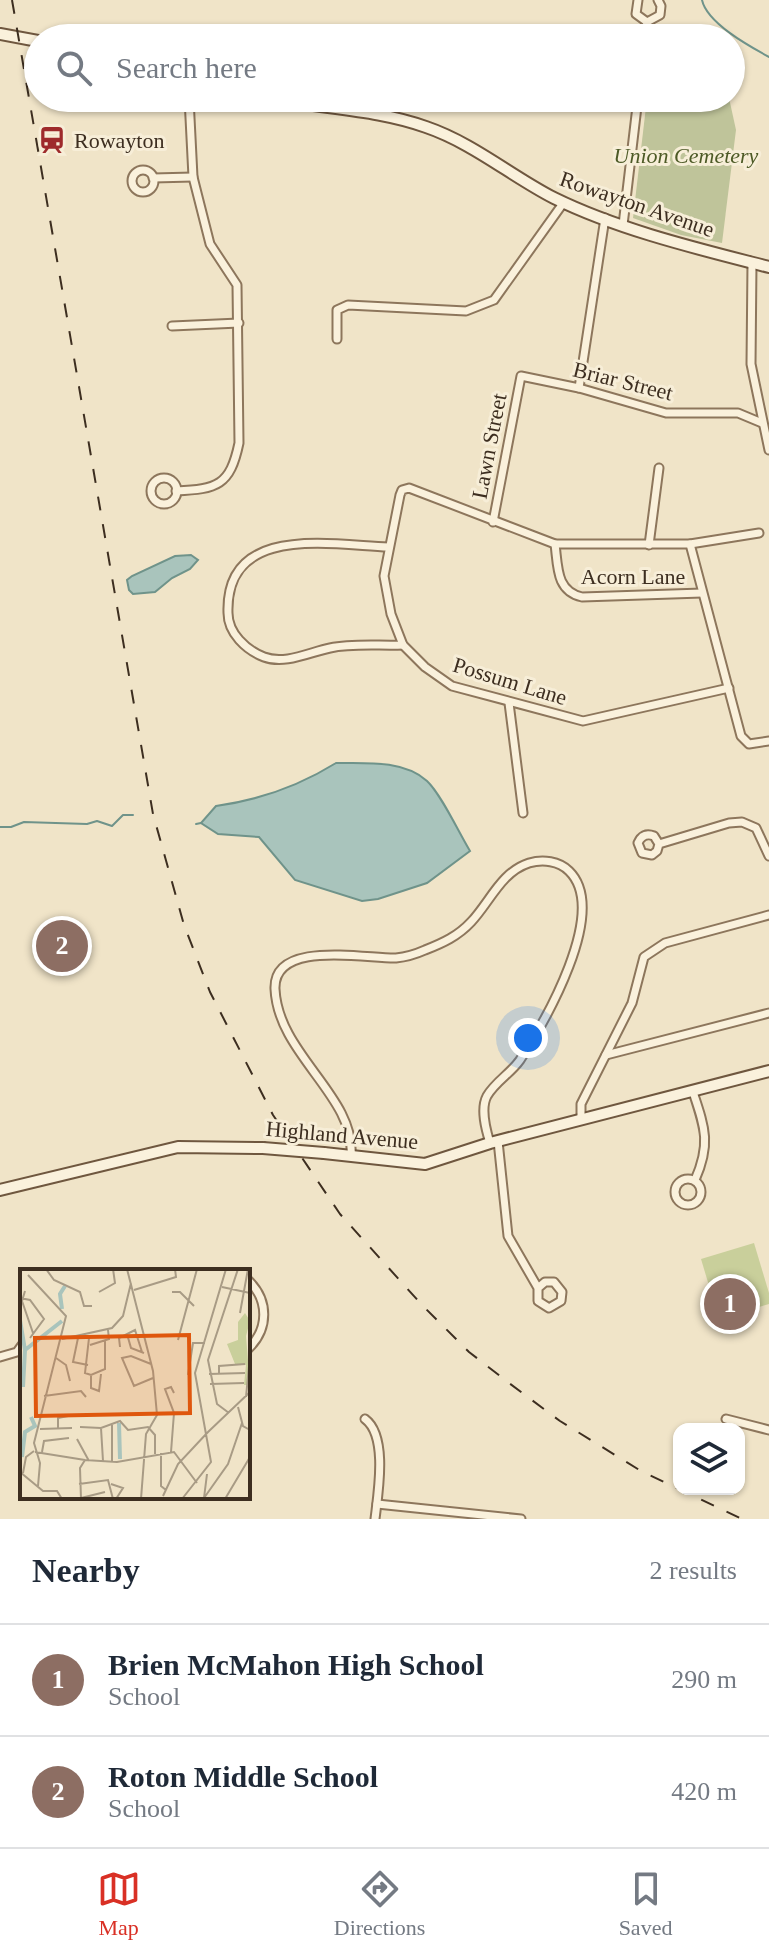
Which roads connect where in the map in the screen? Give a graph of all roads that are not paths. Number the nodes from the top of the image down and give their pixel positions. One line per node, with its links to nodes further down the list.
1 (638, 0): 3 (street)
2 (658, 0): 3 (street)
3 (647, 22)
4 (0, 34): 5 (street)
5 (24, 38)
6 (190, 112): 9 (street)
7 (365, 112): 11 (street, Rowayton Avenue)
8 (636, 112): 13 (street)
9 (193, 177): 10 (street); 16 (street)
10 (153, 178)
11 (564, 202): 12 (street, Rowayton Avenue); 18 (street)
12 (605, 218): 13 (street, Rowayton Avenue); 20 (street)
13 (623, 225): 14 (street, Rowayton Avenue)
14 (752, 263): 15 (street, Rowayton Avenue); 21 (street)
15 (769, 267)
16 (239, 323): 17 (street); 24 (street)
17 (172, 326)
18 (337, 339)
19 (521, 376): 20 (street, Briar Street); 25 (street, Lawn Street)
20 (579, 388): 21 (street, Briar Street)
21 (762, 423): 22 (street)
22 (769, 450)
23 (659, 468): 29 (street)
24 (176, 491)
25 (493, 522): 27 (street); 30 (street, Possum Lane)
26 (759, 533): 28 (street)
27 (555, 544): 29 (street); 31 (street, Acorn Lane)
28 (690, 544): 29 (street); 31 (street)
29 (649, 545)
30 (388, 547): 32 (street, Possum Lane); 32 (street)
31 (702, 593): 33 (street)
32 (403, 645): 34 (street, Possum Lane)
33 (729, 688): 34 (street, Possum Lane); 35 (street)
34 (509, 703): 36 (street)
35 (769, 741)
36 (523, 813)
37 (659, 844): 38 (street)
38 (769, 856)
39 (769, 915): 41 (street)
40 (769, 1013): 41 (street)
41 (606, 1055): 44 (street)
42 (769, 1071): 43 (street, Highland Avenue)
43 (693, 1092): 44 (street, Highland Avenue); 47 (street)
44 (581, 1119): 45 (street, Highland Avenue)
45 (494, 1142): 46 (street, Highland Avenue); 46 (street); 50 (street)
46 (351, 1156): 48 (street, Highland Avenue, bridge)
47 (695, 1180)
48 (0, 1190)
49 (250, 1283): 51 (street)
50 (538, 1288)
51 (250, 1346)
52 (20, 1348): 53 (street)
53 (0, 1357)
54 (365, 1419): 57 (street)
55 (726, 1419): 56 (street)
56 (769, 1430)
57 (377, 1504): 58 (street); 59 (street)
58 (375, 1519)
59 (521, 1519)

